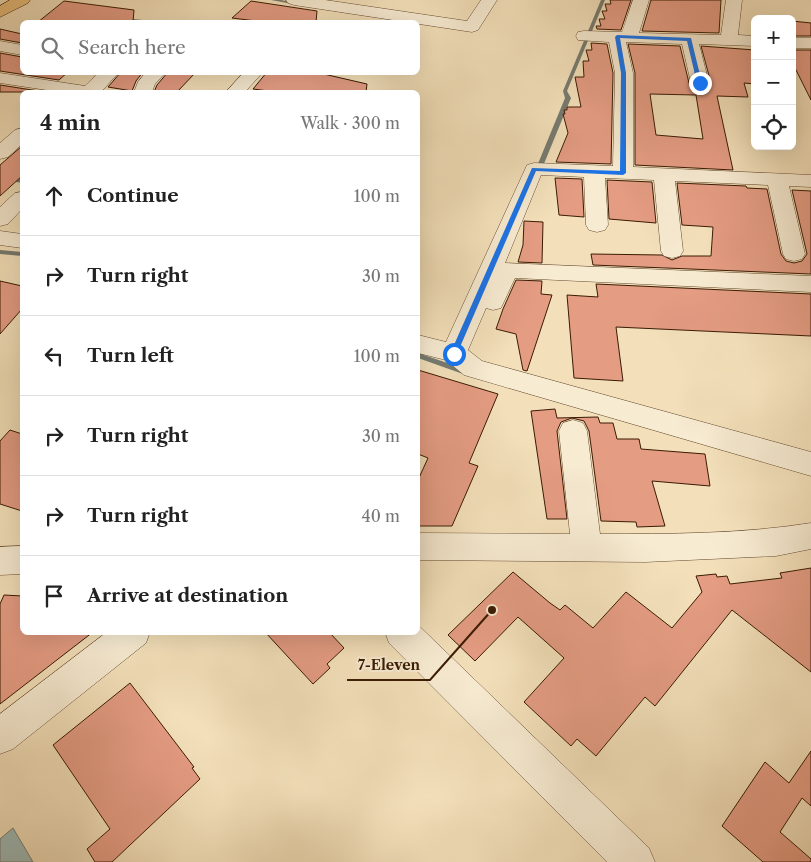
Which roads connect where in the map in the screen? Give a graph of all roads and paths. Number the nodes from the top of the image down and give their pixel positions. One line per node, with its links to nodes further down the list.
1 (22, 0): 8 (main road)
2 (294, 0): 6 (street)
3 (490, 0): 7 (street)
4 (641, 0): 11 (street)
5 (734, 0): 13 (street)
6 (320, 2): 7 (street)
7 (359, 10): 9 (street)
8 (0, 12)
9 (350, 20)
10 (584, 36): 11 (street)
11 (623, 37): 12 (street); 30 (street)
12 (689, 39): 13 (street); 21 (street)
13 (730, 41): 14 (street)
14 (751, 41)
15 (0, 46): 16 (street)
16 (20, 50)
17 (106, 75): 23 (street)
18 (154, 75): 24 (street)
19 (251, 75): 25 (street)
20 (7, 79): 22 (street); 26 (street)
21 (700, 83)
22 (70, 90)
23 (84, 90)
24 (144, 90)
25 (237, 90)
26 (0, 92)
27 (20, 136): 28 (street)
28 (1, 153)
29 (594, 172): 30 (street); 36 (street); 41 (street)
30 (623, 173): 31 (street)
31 (664, 175): 32 (street); 39 (street)
32 (777, 179): 33 (street); 40 (street)
33 (811, 181)
34 (20, 200): 35 (street)
35 (0, 219)
36 (596, 225)
37 (0, 238): 38 (street)
38 (20, 241)
39 (672, 251)
40 (794, 254)
41 (499, 270): 42 (street); 44 (street)
42 (811, 284)
43 (420, 345): 44 (street)
44 (460, 358): 46 (street)
45 (573, 431): 49 (street)
46 (811, 464)
47 (811, 536): 49 (street)
48 (420, 547): 49 (street)
49 (587, 548)
50 (20, 560): 51 (street)
51 (0, 561)
52 (130, 635): 54 (street)
53 (403, 635): 55 (street)
54 (0, 736)
55 (635, 862)

